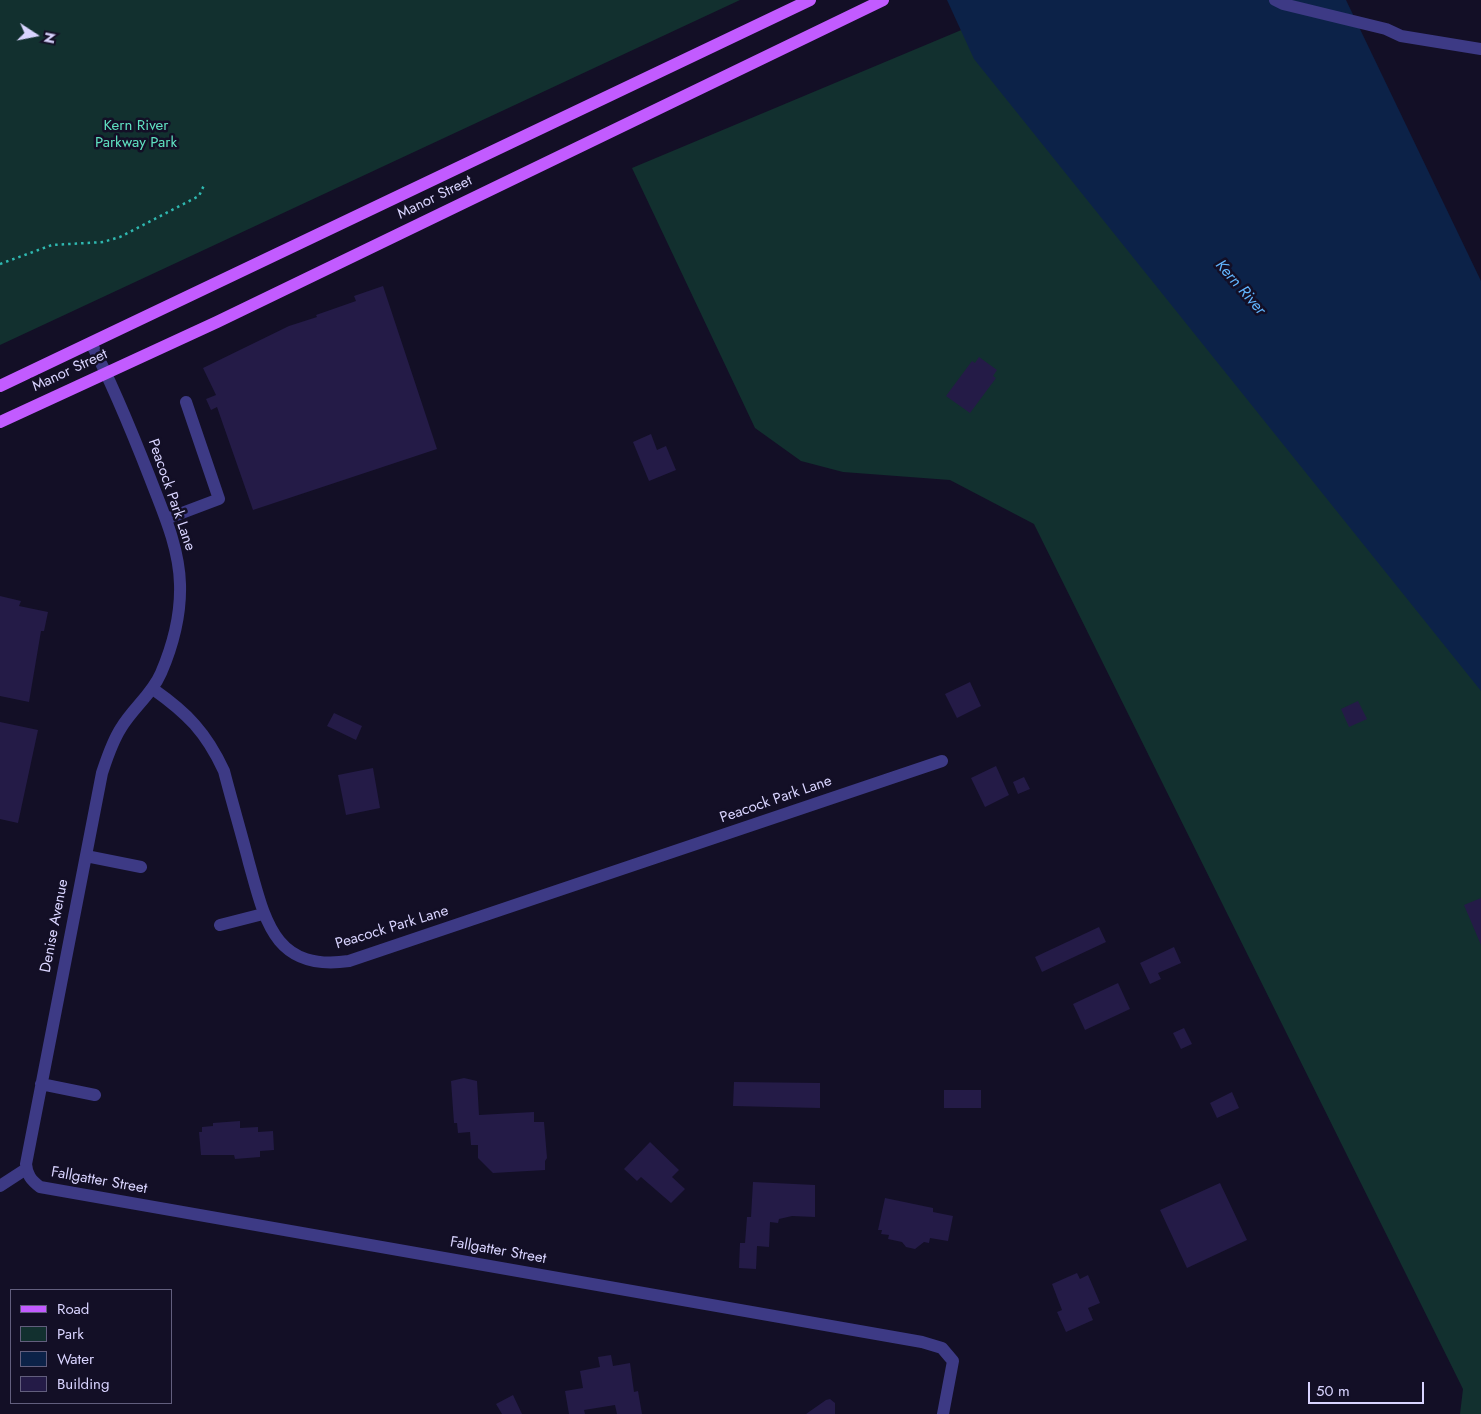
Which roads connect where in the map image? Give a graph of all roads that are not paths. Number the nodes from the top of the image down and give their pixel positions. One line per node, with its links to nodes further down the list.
1 (883, 0): 6 (main road, Manor Street)
2 (1275, 0): 4 (street)
3 (807, 2): 5 (main road, Manor Street)
4 (1481, 49)
5 (91, 343): 6 (street, Peacock Park Lane); 7 (main road, Manor Street)
6 (106, 372): 9 (main road, Manor Street); 10 (street, Peacock Park Lane)
7 (0, 386)
8 (186, 402): 10 (street)
9 (0, 422)
10 (166, 519): 11 (street, Peacock Park Lane)
11 (153, 689): 13 (street, Denise Avenue); 15 (street, Peacock Park Lane)
12 (942, 761): 15 (street, Peacock Park Lane)
13 (86, 856): 14 (street); 17 (street, Denise Avenue)
14 (141, 867)
15 (263, 914): 16 (street)
16 (220, 925)
17 (41, 1084): 18 (street); 19 (street, Denise Avenue)
18 (95, 1094)
19 (26, 1169): 20 (street); 21 (street, Fallgatter Street)
20 (0, 1186)
21 (943, 1414)

